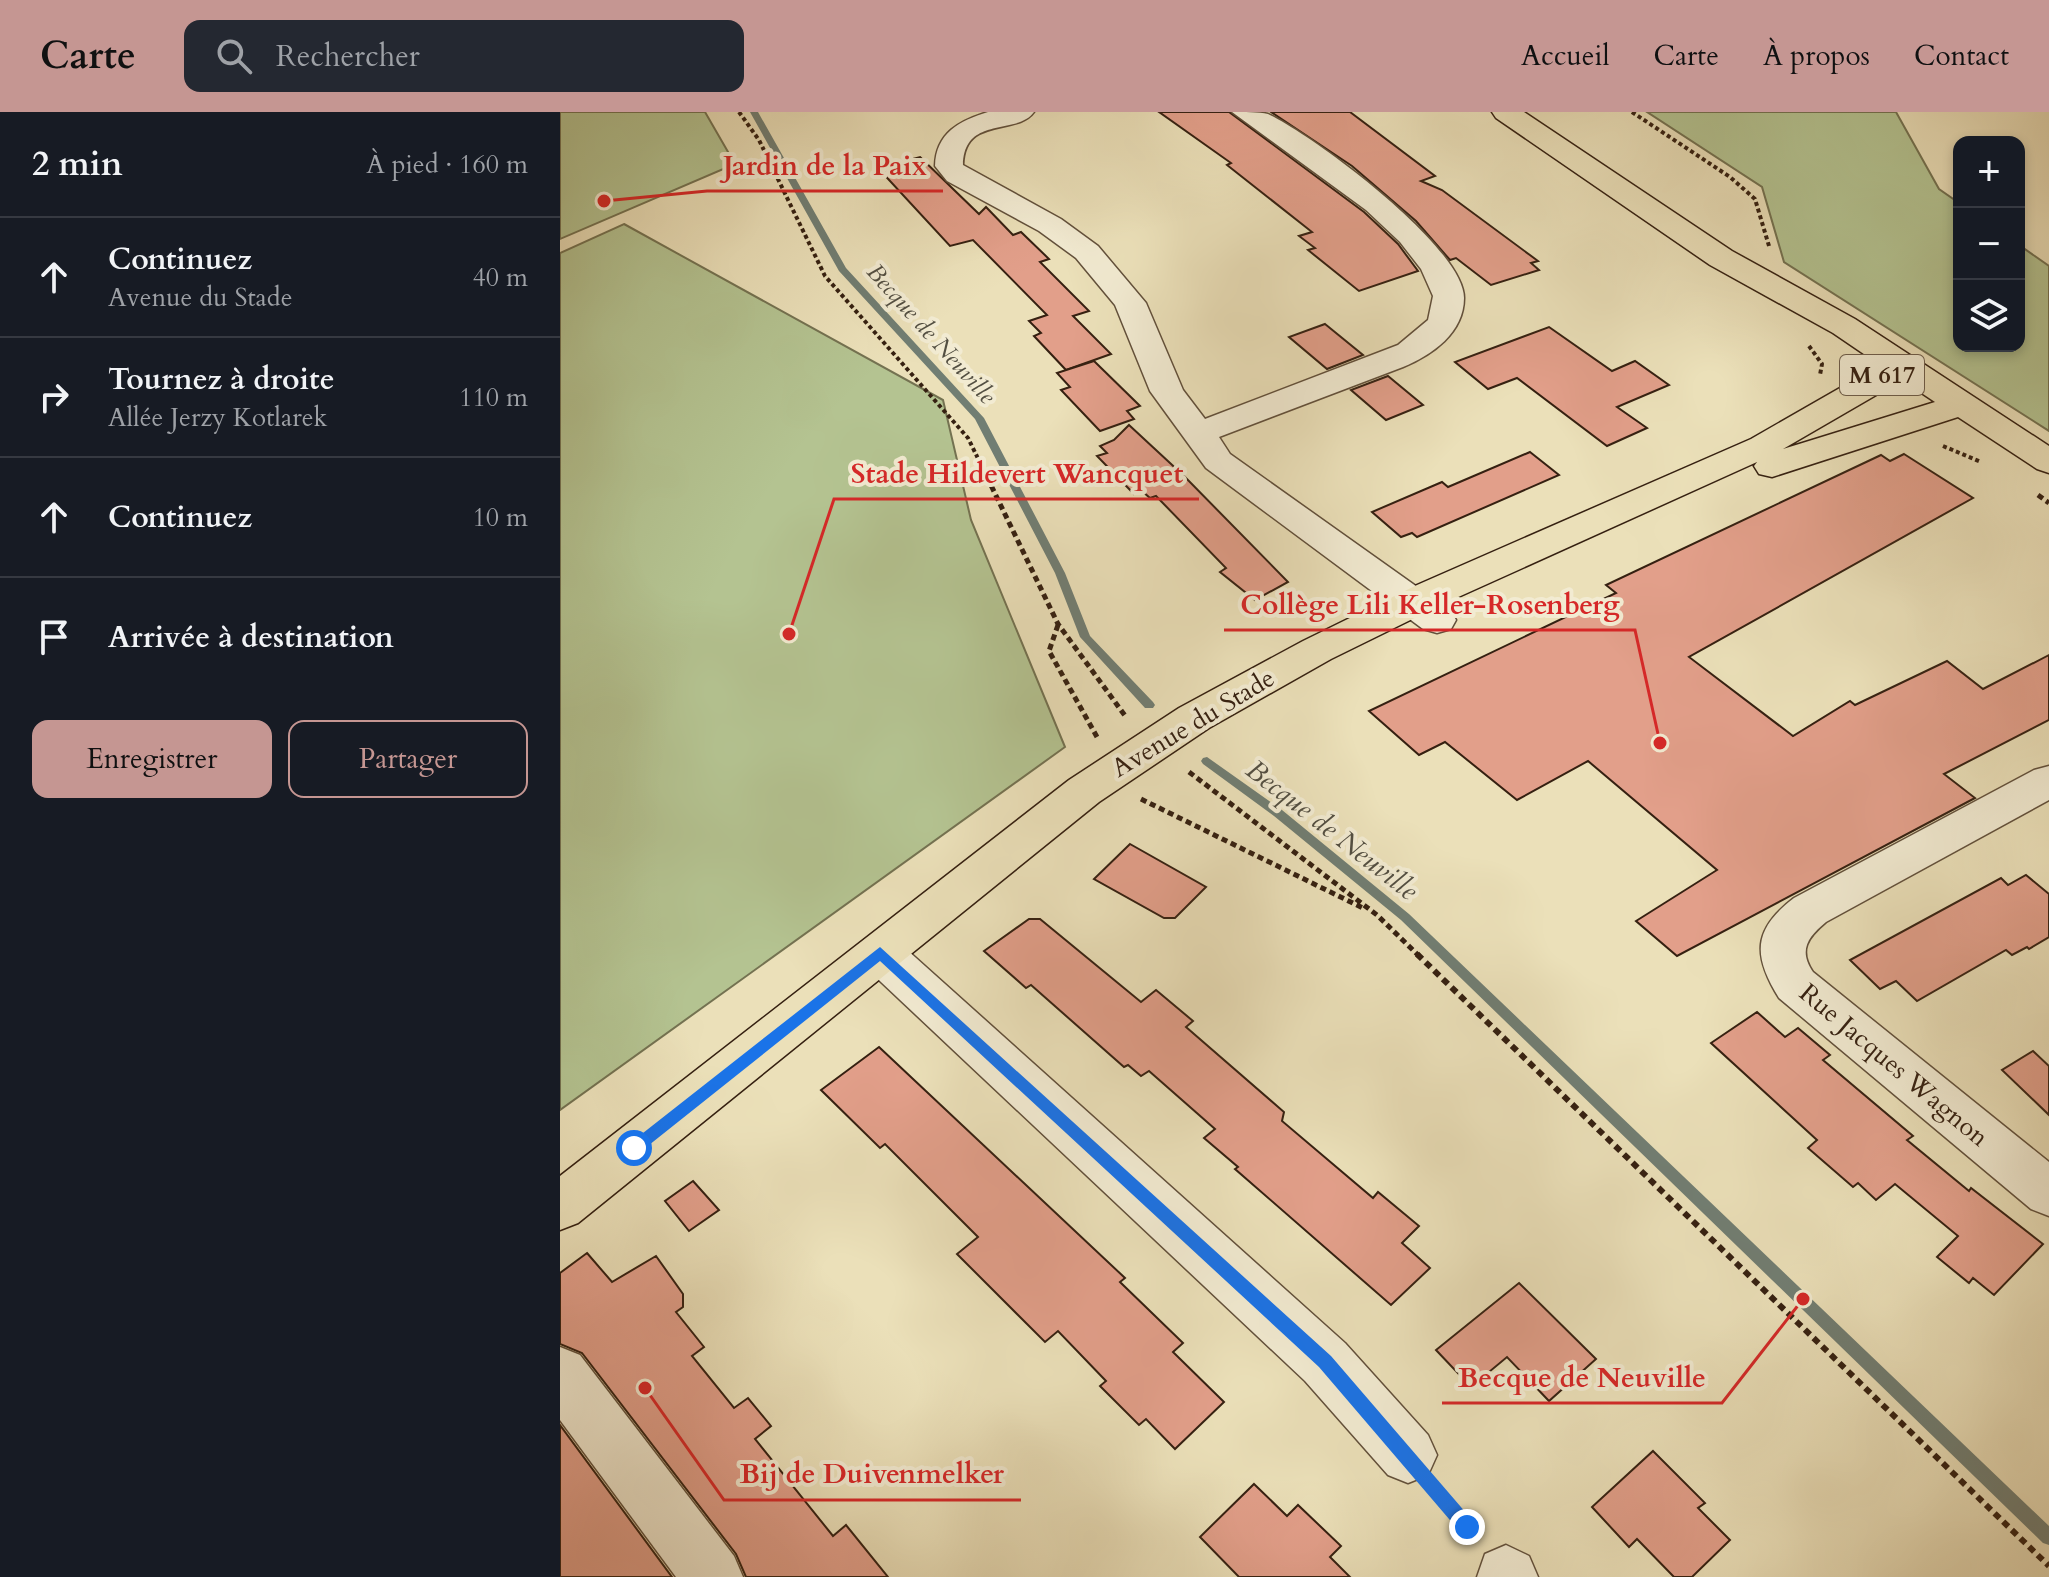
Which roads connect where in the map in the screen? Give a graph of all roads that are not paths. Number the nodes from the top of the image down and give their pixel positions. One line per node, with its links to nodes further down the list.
1 (1020, 112): 6 (street)
2 (1246, 112): 6 (street)
3 (1506, 112): 4 (main road, M 617)
4 (1894, 371): 5 (main road, M 617); 9 (main road)
5 (1950, 408): 7 (main road, M 617); 8 (main road, M 617); 9 (main road)
6 (1196, 434): 9 (street)
7 (2049, 462)
8 (2049, 486)
9 (1424, 612): 11 (main road, Avenue du Stade)
10 (2049, 781): 12 (street, Rue Jacques Wagnon)
11 (880, 953): 13 (main road, Avenue du Stade); 15 (street)
12 (2049, 1193)
13 (560, 1207)
14 (560, 1374): 16 (street)
15 (1408, 1455)
16 (713, 1577)

